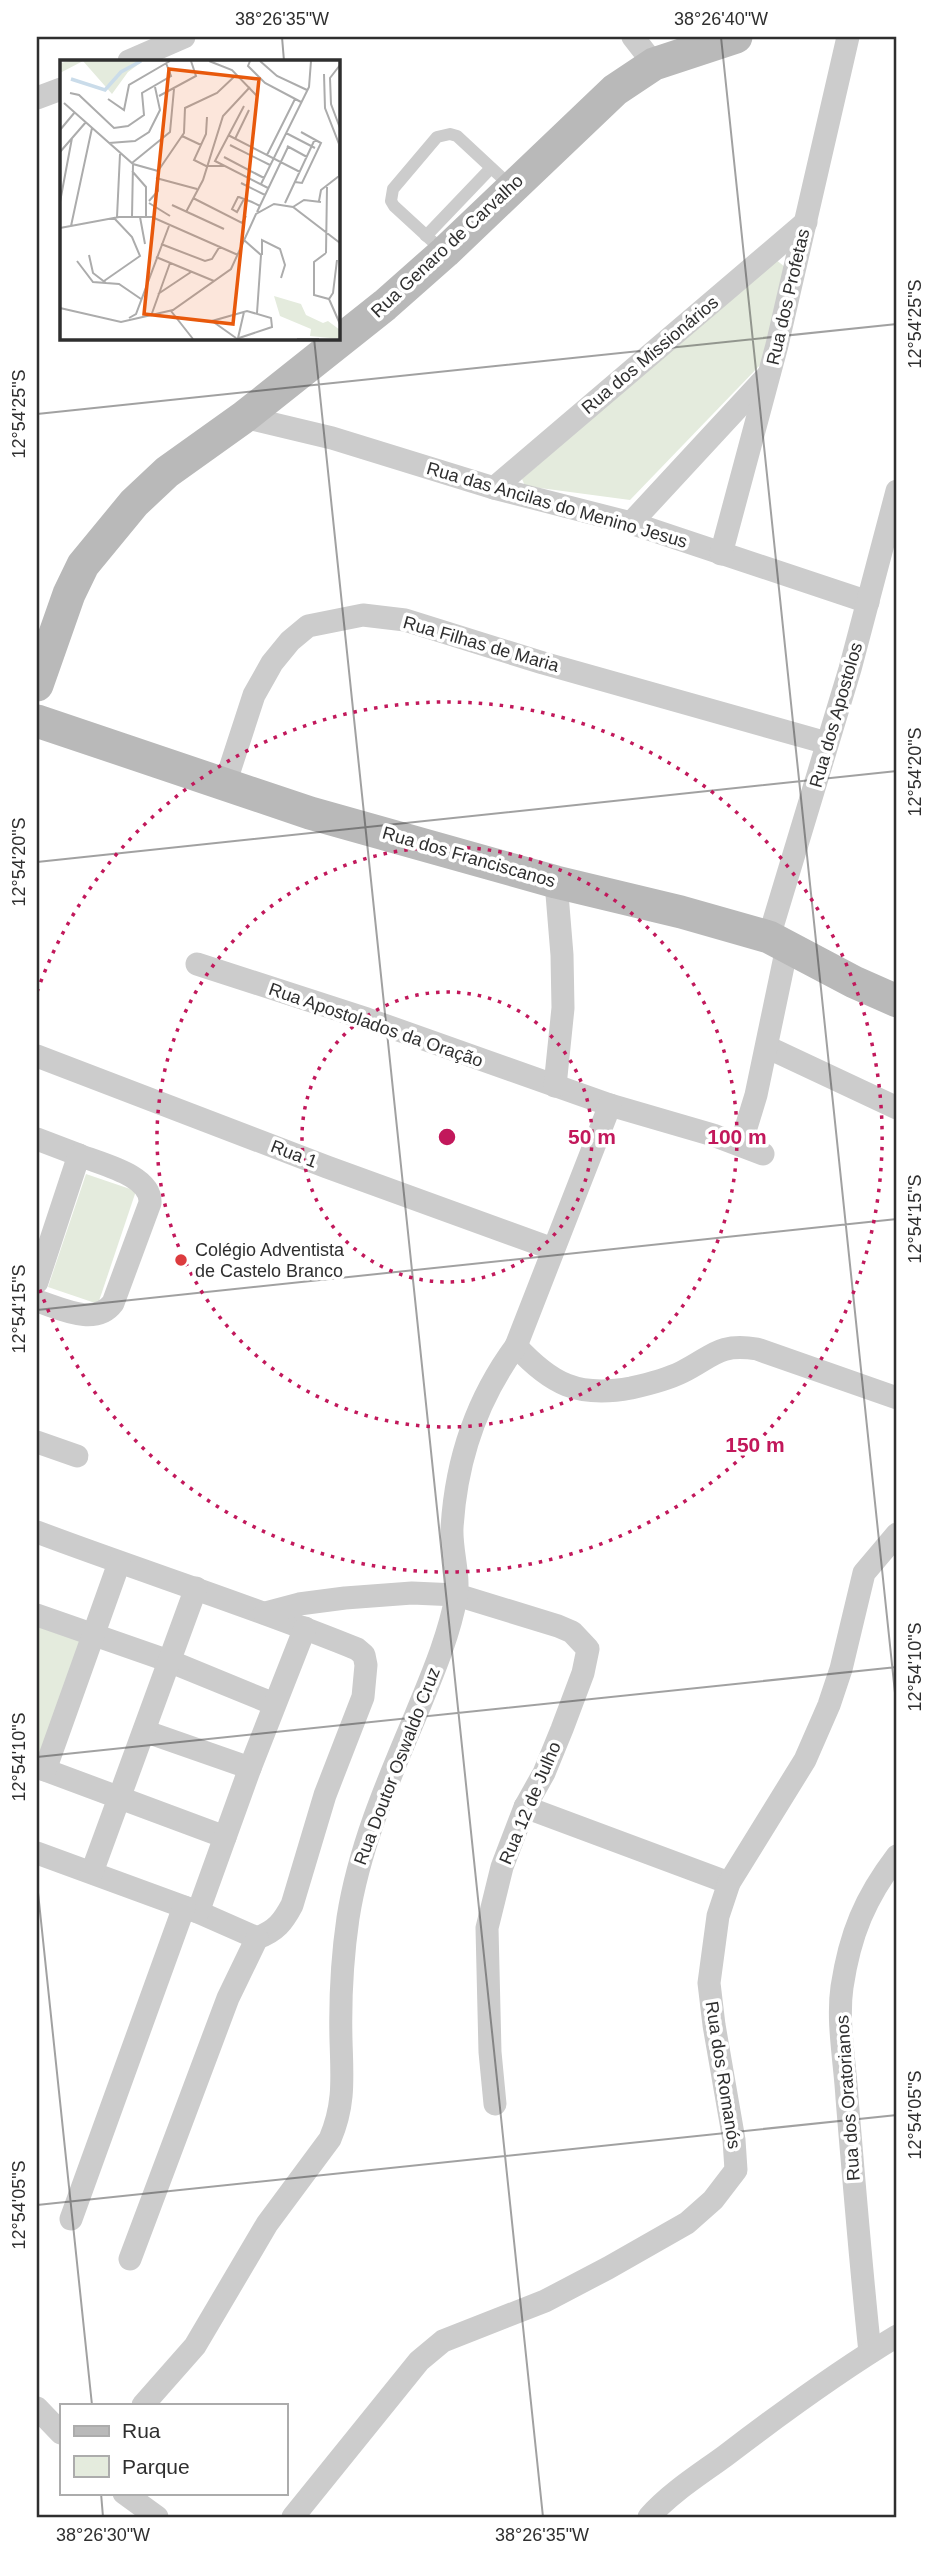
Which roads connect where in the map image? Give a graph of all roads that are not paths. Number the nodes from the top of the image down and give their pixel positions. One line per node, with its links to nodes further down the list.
1 (184, 37): 5 (street)
2 (633, 37): 6 (street)
3 (736, 37): 6 (main road, Rua Genaro de Carvalho)
4 (848, 37): 10 (street, Rua dos Profetas)
5 (131, 60)
6 (654, 64): 9 (main road, Rua Genaro de Carvalho)
7 (60, 89): 8 (street)
8 (37, 98)
9 (502, 178): 11 (main road, Rua Genaro de Carvalho); 11 (lane)
10 (806, 222): 12 (street, Rua dos Profetas); 14 (street, Rua dos Missionários)
11 (436, 244): 13 (main road, Rua Genaro de Carvalho)
12 (771, 371): 16 (street); 17 (street, Rua dos Profetas)
13 (244, 417): 14 (street, Rua das Ancilas do Menino Jesus); 19 (main road, Rua Genaro de Carvalho)
14 (494, 488): 16 (street, Rua das Ancilas do Menino Jesus)
15 (897, 491): 18 (street, Rua dos Apostolos)
16 (631, 523): 17 (street, Rua das Ancilas do Menino Jesus)
17 (721, 554): 18 (street, Rua das Ancilas do Menino Jesus)
18 (868, 602): 21 (street, Rua dos Apostolos)
19 (37, 685)
20 (37, 721): 22 (main road, Rua dos Franciscanos)
21 (827, 743): 22 (street, Rua Filhas de Maria); 24 (street, Rua dos Apostolos)
22 (225, 784): 23 (main road, Rua dos Franciscanos)
23 (556, 882): 24 (main road, Rua dos Franciscanos); 29 (street)
24 (778, 942): 26 (main road, Rua dos Franciscanos); 27 (street, Rua dos Apostolos)
25 (197, 964): 29 (street, Rua Apostolados da Oração)
26 (897, 1001)
27 (768, 1047): 31 (street); 33 (street, Rua dos Apostolos)
28 (37, 1056): 37 (street, Rua 1)
29 (555, 1086): 30 (street, Rua Apostolados da Oração)
30 (610, 1105): 33 (street, Rua Apostolados da Oração); 37 (street)
31 (897, 1108)
32 (37, 1139): 35 (street)
33 (741, 1144): 34 (street, Rua Apostolados da Oração)
34 (762, 1154)
35 (79, 1155): 36 (street); 39 (street)
36 (46, 1224): 38 (street)
37 (553, 1249): 40 (street)
38 (37, 1282)
39 (37, 1301)
40 (516, 1346): 41 (street); 48 (street)
41 (897, 1398)
42 (37, 1442): 43 (street)
43 (77, 1456)
44 (37, 1532): 46 (street)
45 (897, 1534): 64 (street, Rua dos Romanós)
46 (119, 1563): 47 (street); 52 (street)
47 (196, 1588): 49 (street); 53 (street)
48 (457, 1595): 49 (street); 59 (street, Rua 12 de Julho); 72 (street, Rua Doutor Oswaldo Cruz)
49 (265, 1613): 51 (street)
50 (37, 1615): 52 (street)
51 (305, 1628): 54 (street); 66 (street)
52 (91, 1634): 53 (street); 56 (street)
53 (169, 1661): 54 (street); 55 (street)
54 (274, 1704): 57 (street)
55 (144, 1731): 57 (street); 58 (street)
56 (41, 1768): 58 (street)
57 (250, 1768): 60 (street)
58 (119, 1798): 60 (street); 63 (street)
59 (525, 1808): 64 (street); 67 (street, Rua 12 de Julho)
60 (225, 1837): 65 (street)
61 (37, 1853): 63 (street)
62 (897, 1856): 71 (street, Rua dos Oratorianos)
63 (92, 1872): 65 (street)
64 (729, 1883): 77 (street, Rua dos Romanós)
65 (191, 1909): 66 (street); 68 (street)
66 (257, 1938): 69 (street)
67 (495, 2104)
68 (71, 2218)
69 (130, 2259)
70 (897, 2336): 71 (street)
71 (870, 2352): 78 (street)
72 (144, 2404)
73 (37, 2408): 74 (street)
74 (60, 2432)
75 (125, 2494): 76 (street)
76 (157, 2517)
77 (293, 2517)
78 (649, 2517)

